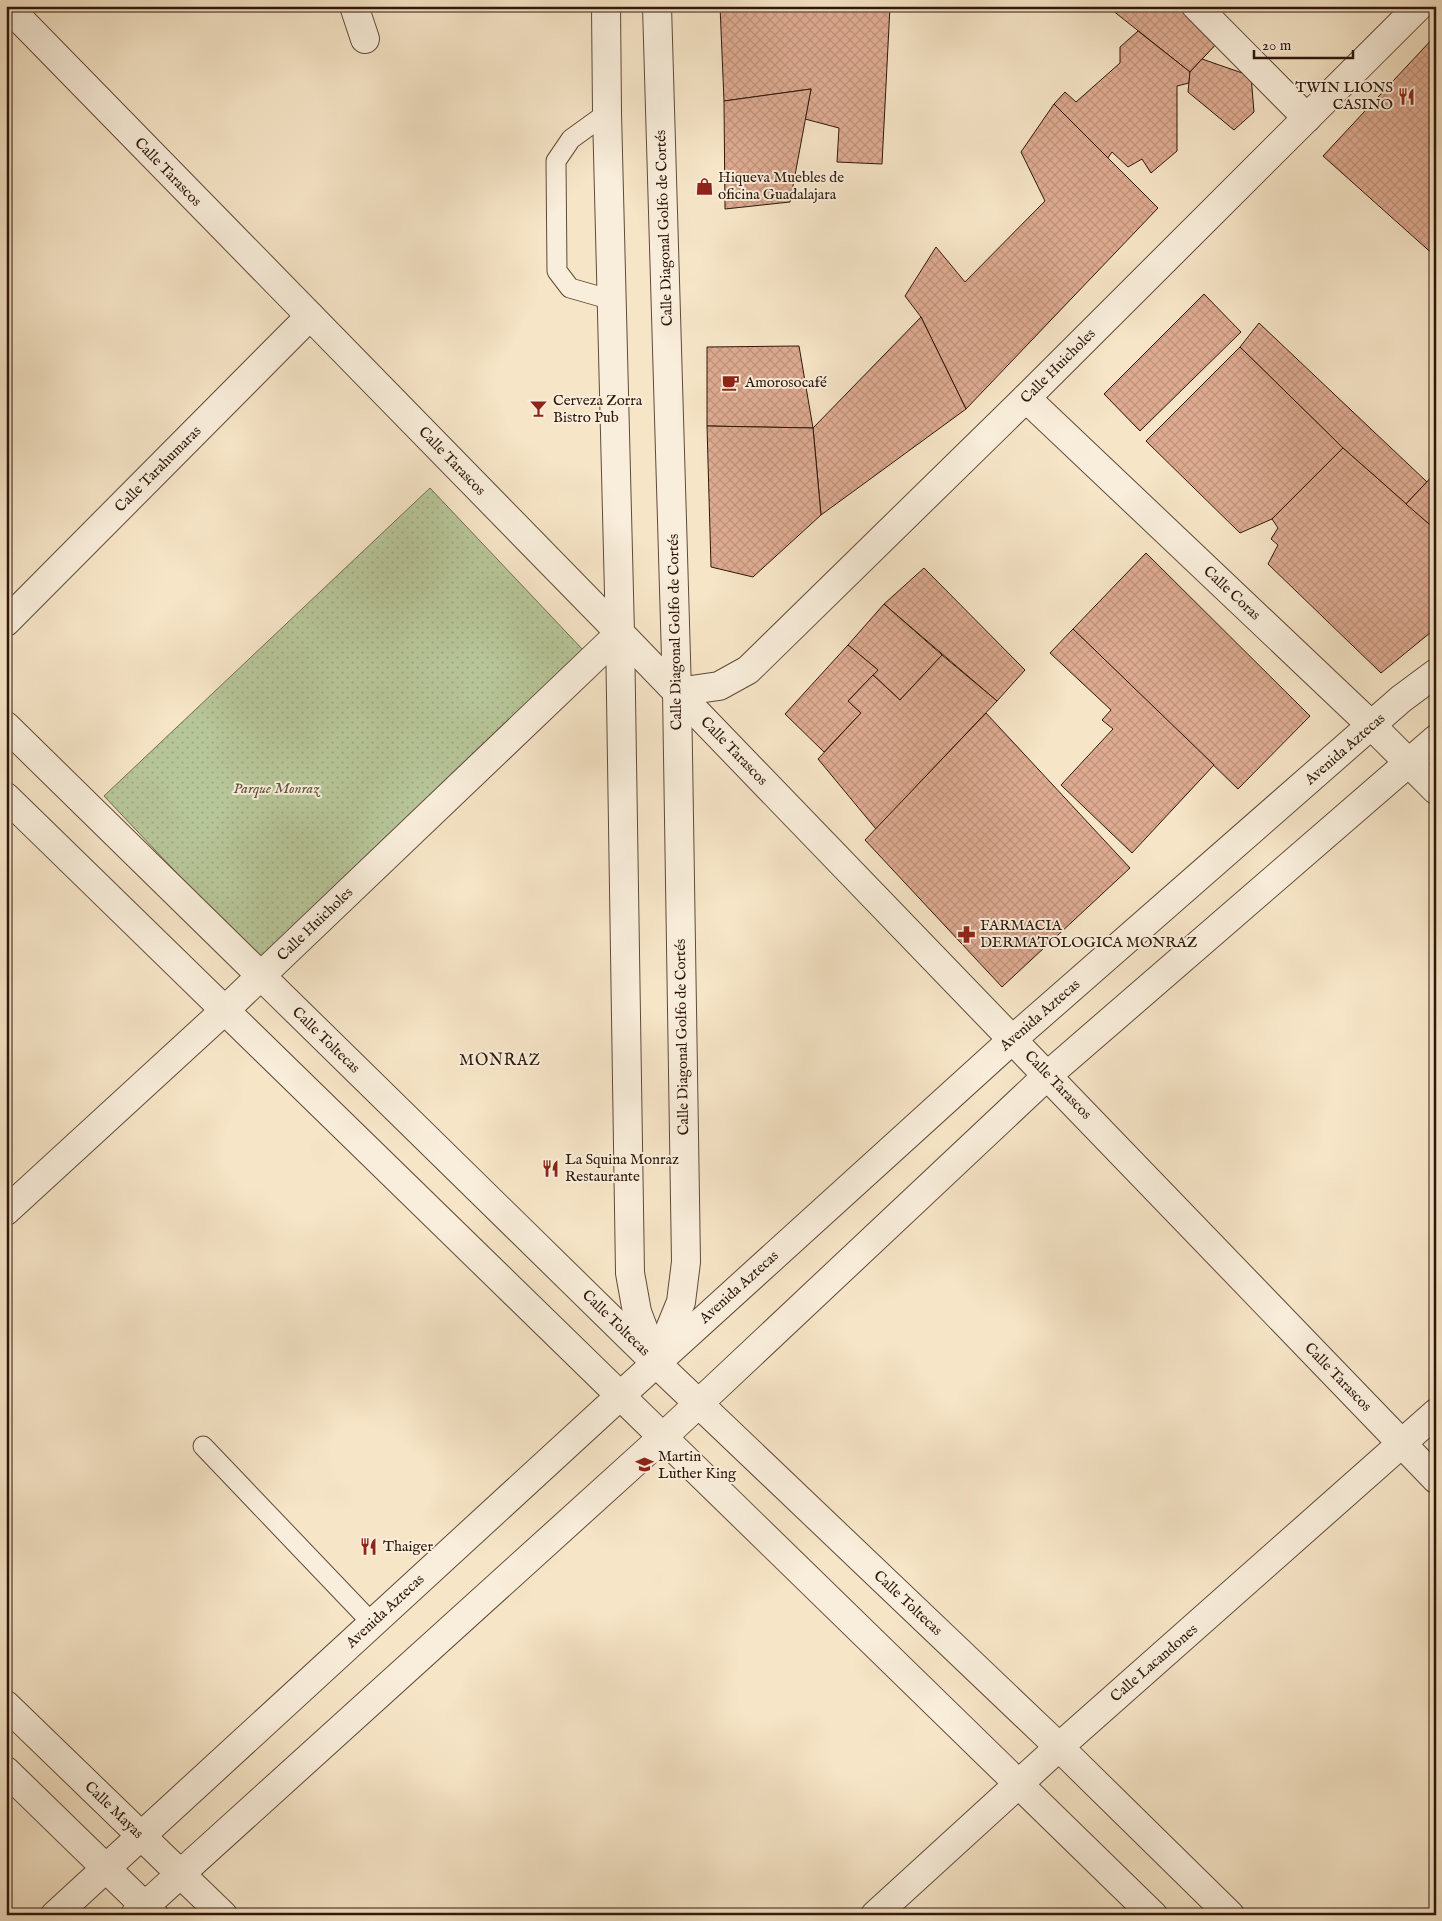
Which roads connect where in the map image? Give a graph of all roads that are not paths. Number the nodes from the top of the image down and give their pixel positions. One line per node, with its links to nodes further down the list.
1 (7, 6): 11 (street, Calle Tarascos)
2 (354, 6): 7 (street)
3 (606, 6): 8 (street)
4 (657, 6): 16 (street, Calle Diagonal Golfo de Cortés)
5 (1196, 6): 9 (street)
6 (1419, 6): 9 (street, Calle Huicholes)
7 (365, 39)
8 (607, 113): 10 (street); 10 (lane)
9 (1307, 118): 12 (street, Calle Huicholes)
10 (612, 300): 14 (street)
11 (310, 316): 13 (street, Calle Tarahumaras); 14 (street, Calle Tarascos)
12 (1026, 398): 16 (street, Calle Huicholes); 18 (street, Calle Coras)
13 (6, 622)
14 (620, 634): 16 (street, Calle Tarascos); 23 (street, Calle Huicholes); 28 (street)
15 (1436, 673): 18 (street, Avenida Aztecas)
16 (677, 692): 25 (street, Calle Tarascos); 28 (street, Calle Diagonal Golfo de Cortés)
17 (6, 726): 23 (street, Calle Toltecas)
18 (1371, 726): 20 (street, Calle Coras); 25 (street, Avenida Aztecas)
19 (1436, 739): 20 (street)
20 (1408, 763): 21 (street, Calle Coras); 26 (street)
21 (1436, 790)
22 (6, 797): 24 (street)
23 (260, 975): 24 (street, Calle Huicholes); 28 (street, Calle Toltecas)
24 (224, 1011): 27 (street, Calle Huicholes); 29 (street)
25 (1013, 1039): 26 (street, Calle Tarascos); 28 (street, Avenida Aztecas)
26 (1048, 1075): 30 (street); 33 (street, Calle Tarascos)
27 (6, 1211)
28 (656, 1363): 29 (street, Avenida Aztecas); 30 (street, Calle Toltecas)
29 (621, 1394): 32 (street); 36 (street, Avenida Aztecas)
30 (698, 1403): 32 (street); 38 (street, Calle Toltecas)
31 (1436, 1414): 33 (street, Calle Lacandones)
32 (664, 1436): 40 (street); 43 (street)
33 (1402, 1444): 35 (street, Calle Tarascos); 38 (street, Calle Lacandones)
34 (203, 1446): 36 (lane)
35 (1436, 1479)
36 (372, 1623): 41 (street, Avenida Aztecas)
37 (6, 1705): 41 (street, Calle Mayas)
38 (1060, 1747): 40 (street, Calle Lacandones); 49 (street, Calle Toltecas)
39 (6, 1771): 42 (street)
40 (1019, 1784): 47 (street, Calle Lacandones); 48 (street)
41 (141, 1836): 42 (street, Avenida Aztecas); 43 (street, Calle Mayas)
42 (106, 1868): 44 (street); 45 (street, Avenida Aztecas)
43 (180, 1874): 44 (street); 46 (street, Calle Mayas)
44 (145, 1912)
45 (55, 1915)
46 (223, 1915)
47 (875, 1915)
48 (1153, 1915)
49 (1230, 1915)

